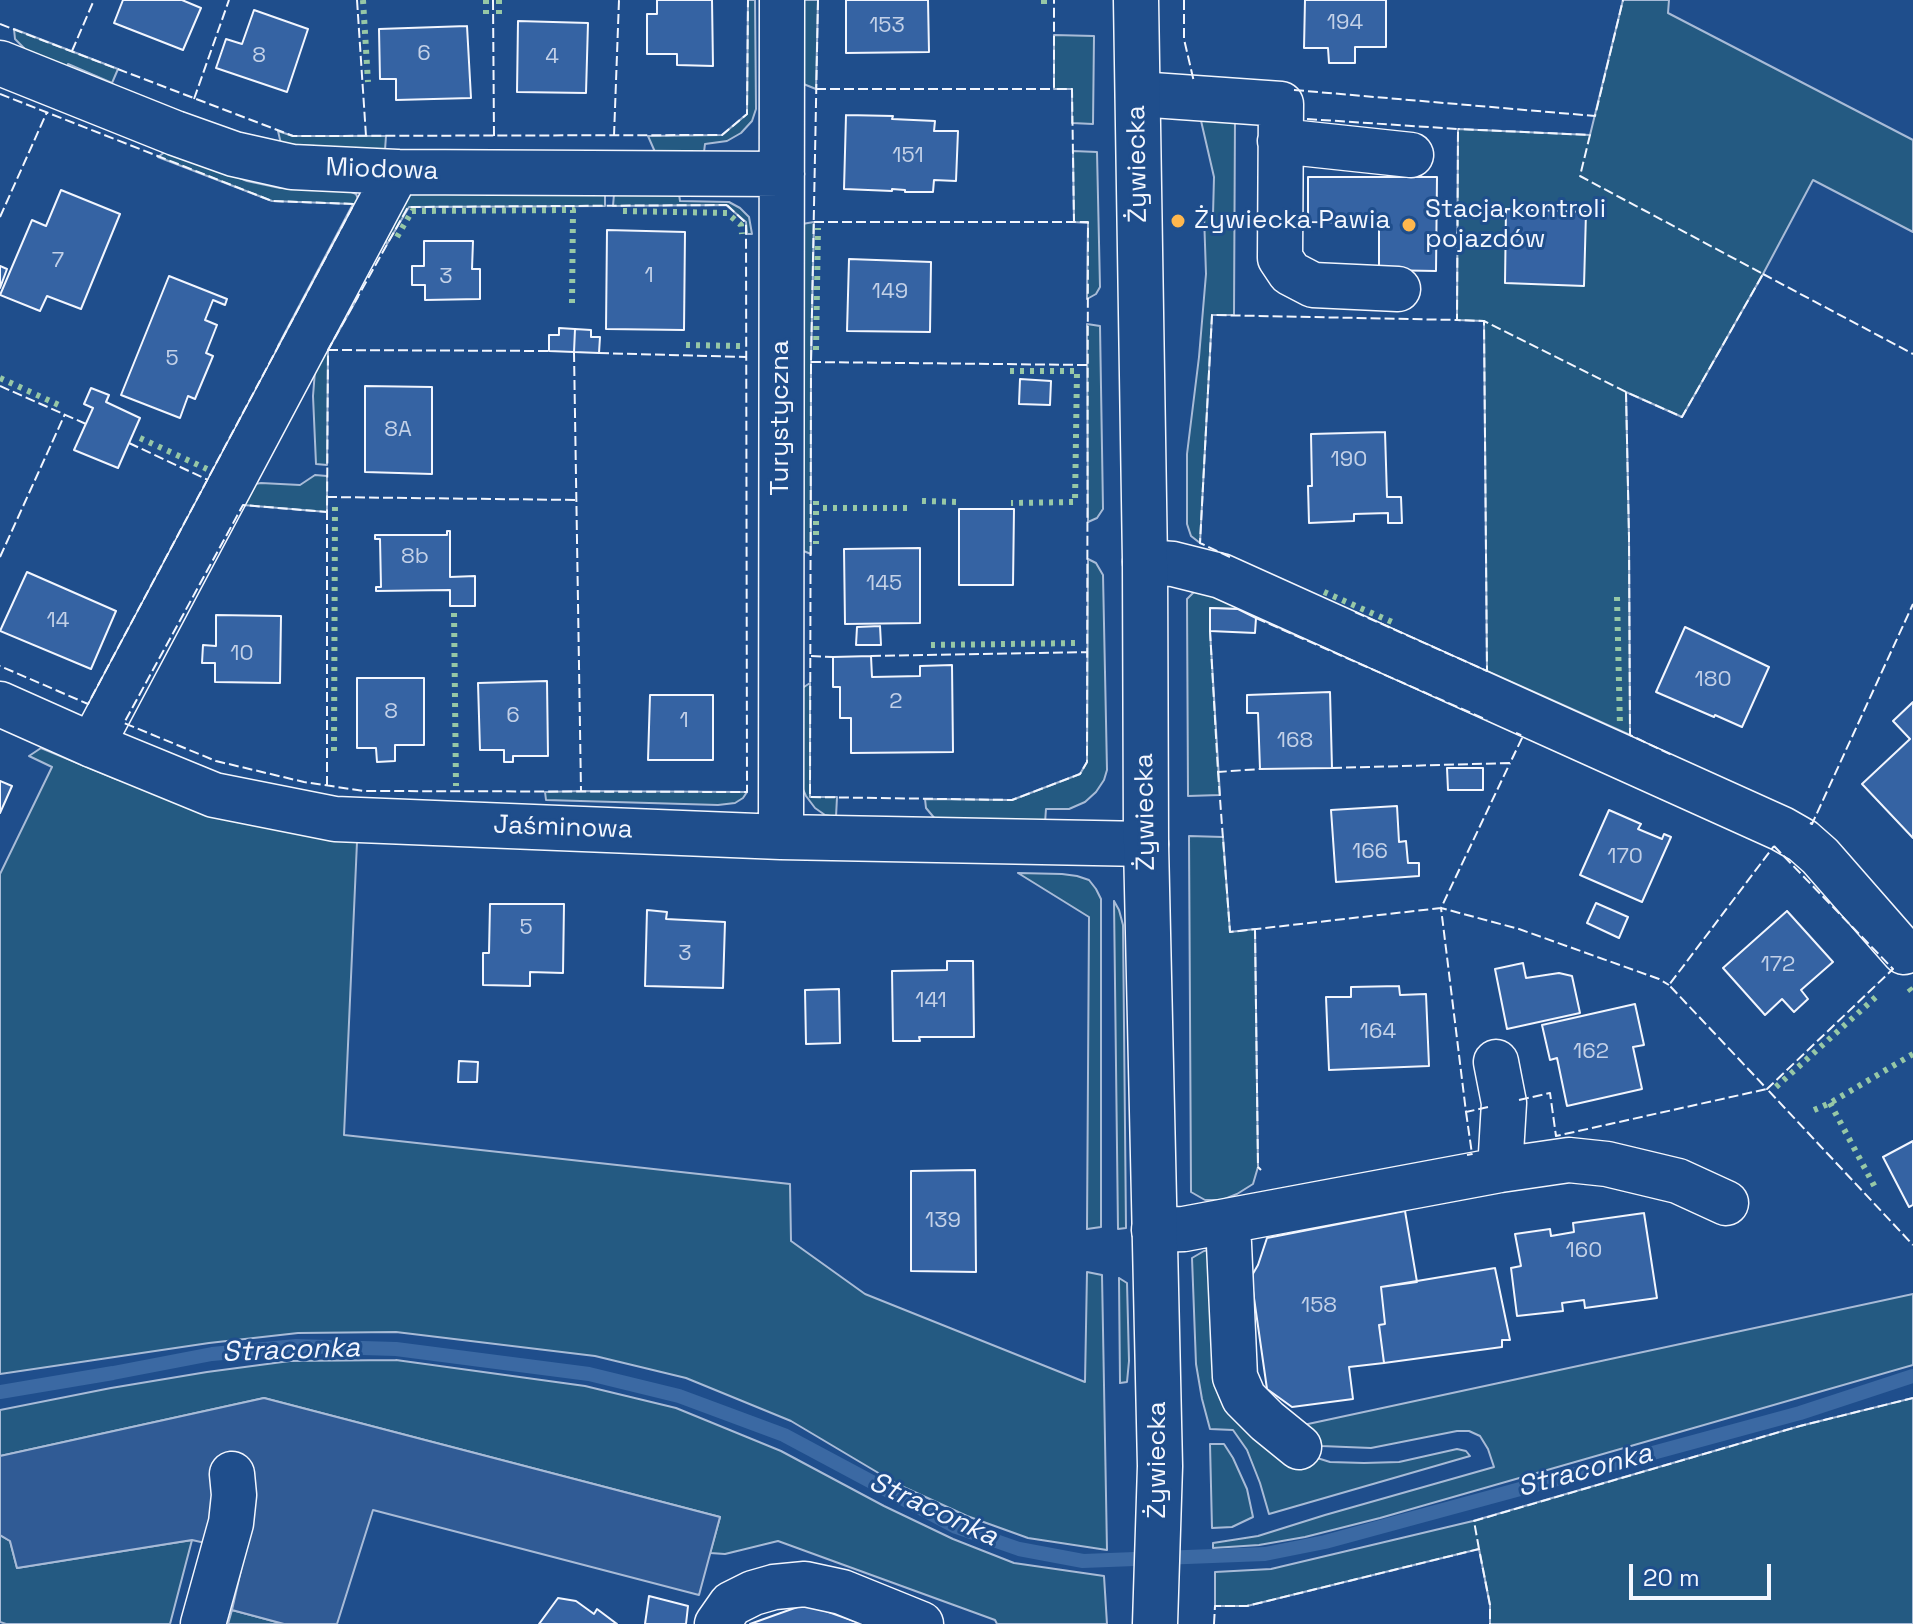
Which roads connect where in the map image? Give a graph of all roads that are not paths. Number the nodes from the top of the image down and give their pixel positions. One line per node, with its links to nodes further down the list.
1 (782, 0): 8 (street, Turystyczna)
2 (1136, 0): 4 (street, Żywiecka)
3 (0, 63): 7 (street, Miodowa)
4 (1138, 94): 5 (street); 10 (street, Żywiecka)
5 (1280, 141): 6 (street); 9 (street)
6 (1411, 155)
7 (397, 172): 8 (street, Miodowa); 12 (street)
8 (782, 174): 13 (street, Turystyczna)
9 (1398, 289)
10 (1145, 562): 14 (street, Żywiecka); 15 (street)
11 (0, 704): 12 (street, Jaśminowa)
12 (92, 745): 13 (street, Jaśminowa)
13 (781, 837): 14 (street, Jaśminowa)
14 (1146, 844): 21 (street, Żywiecka)
15 (1904, 952)
16 (1496, 1062): 17 (street)
17 (1500, 1170): 19 (street); 20 (street)
18 (1272, 1181): 20 (street)
19 (1726, 1203)
20 (1238, 1220): 21 (street); 22 (street)
21 (1154, 1230): 27 (street, Żywiecka)
22 (1299, 1447)
23 (232, 1474): 24 (street)
24 (203, 1624)
25 (717, 1624): 26 (street)
26 (921, 1624)
27 (1155, 1624)

